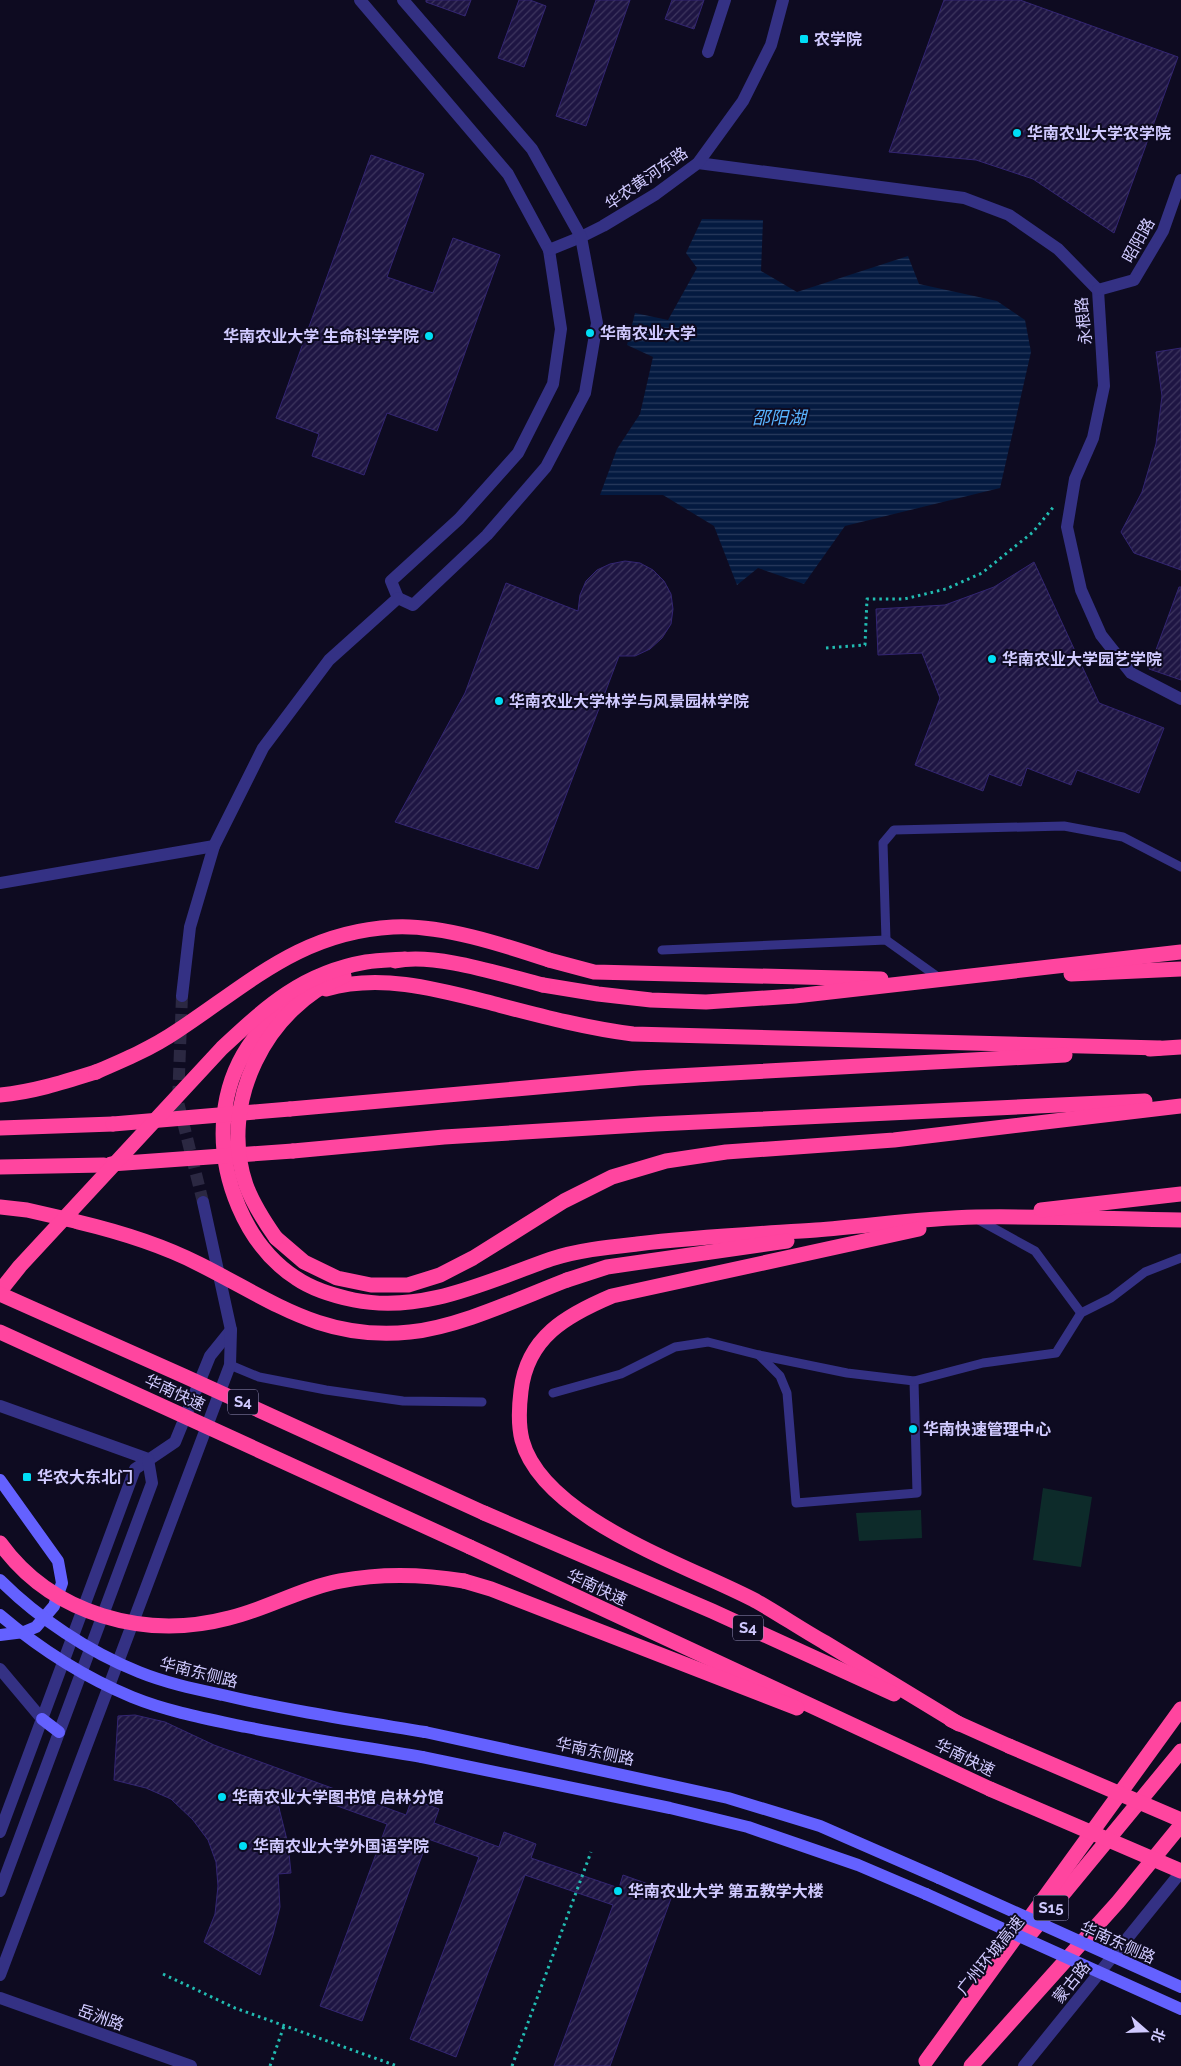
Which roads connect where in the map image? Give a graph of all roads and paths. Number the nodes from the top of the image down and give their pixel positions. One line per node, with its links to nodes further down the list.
1 (360, 0): 9 (street)
2 (403, 0): 8 (street)
3 (725, 0): 5 (street)
4 (783, 0): 6 (street, 华农黄河东路)
5 (708, 52)
6 (698, 163): 8 (street, 华农黄河东路); 10 (street, 永根路)
7 (1181, 180): 10 (street, 昭阳路)
8 (582, 237): 9 (street, 华农黄河东路); 12 (street)
9 (548, 250): 12 (street)
10 (1098, 290): 14 (street, 永根路)
11 (1057, 502): 13 (path)
12 (398, 598): 15 (street)
13 (826, 648)
14 (1181, 699)
15 (214, 846): 17 (street); 24 (street)
16 (1181, 867): 18 (lane)
17 (0, 883)
18 (886, 940): 19 (lane); 23 (lane)
19 (662, 950)
20 (1181, 952): 23 (highway)
21 (405, 959): 23 (highway, bridge); 29 (highway, bridge); 38 (highway, bridge)
22 (1181, 969): 23 (highway)
23 (942, 980): 27 (highway, bridge)
24 (182, 996)
25 (1181, 1047): 26 (highway)
26 (1160, 1048): 30 (highway, bridge); 35 (highway)
27 (0, 1095)
28 (1181, 1099): 31 (highway, bridge)
29 (1181, 1106)
30 (0, 1128)
31 (0, 1167)
32 (1181, 1194): 35 (highway)
33 (203, 1202): 40 (street)
34 (0, 1207): 35 (highway, bridge)
35 (974, 1217): 36 (highway); 39 (lane); 57 (highway)
36 (1181, 1220)
37 (1181, 1258): 39 (lane)
38 (0, 1293): 57 (highway, 华南快速 / S4, bridge)
39 (1081, 1313): 44 (lane)
40 (231, 1330): 43 (street); 48 (street)
41 (0, 1332): 60 (highway, 华南快速 / S4, bridge)
42 (759, 1355): 44 (lane); 44 (lane); 45 (lane)
43 (230, 1365): 46 (lane); 68 (street)
44 (914, 1381)
45 (553, 1394)
46 (482, 1402)
47 (0, 1406): 48 (street)
48 (148, 1459): 56 (street); 58 (street)
49 (0, 1480): 53 (street)
50 (0, 1543): 60 (highway, bridge)
51 (0, 1580): 69 (street, 华南东侧路, bridge)
52 (0, 1615): 71 (street, bridge)
53 (0, 1635)
54 (0, 1669): 56 (street)
55 (1181, 1710): 73 (highway)
56 (42, 1719): 58 (street); 63 (street)
57 (959, 1724): 61 (highway, 华南快速 / S4, bridge)
58 (59, 1732): 66 (street)
59 (1181, 1751): 73 (highway, 广州环城高速 / S15)
60 (944, 1766): 65 (highway, 华南快速 / S4, bridge)
61 (1181, 1820)
62 (1181, 1825): 78 (highway)
63 (0, 1832)
64 (592, 1852): 77 (path)
65 (1181, 1872): 79 (street, 蒙古路)
66 (0, 1891)
67 (163, 1974): 72 (path)
68 (0, 1975)
69 (1181, 1987)
70 (0, 1998): 74 (street, 岳洲路)
71 (1181, 2008)
72 (284, 2026): 75 (path); 76 (path)
73 (924, 2064)
74 (191, 2066)
75 (270, 2066)
76 (397, 2066)
77 (512, 2066)
78 (971, 2066)
79 (1024, 2066)

